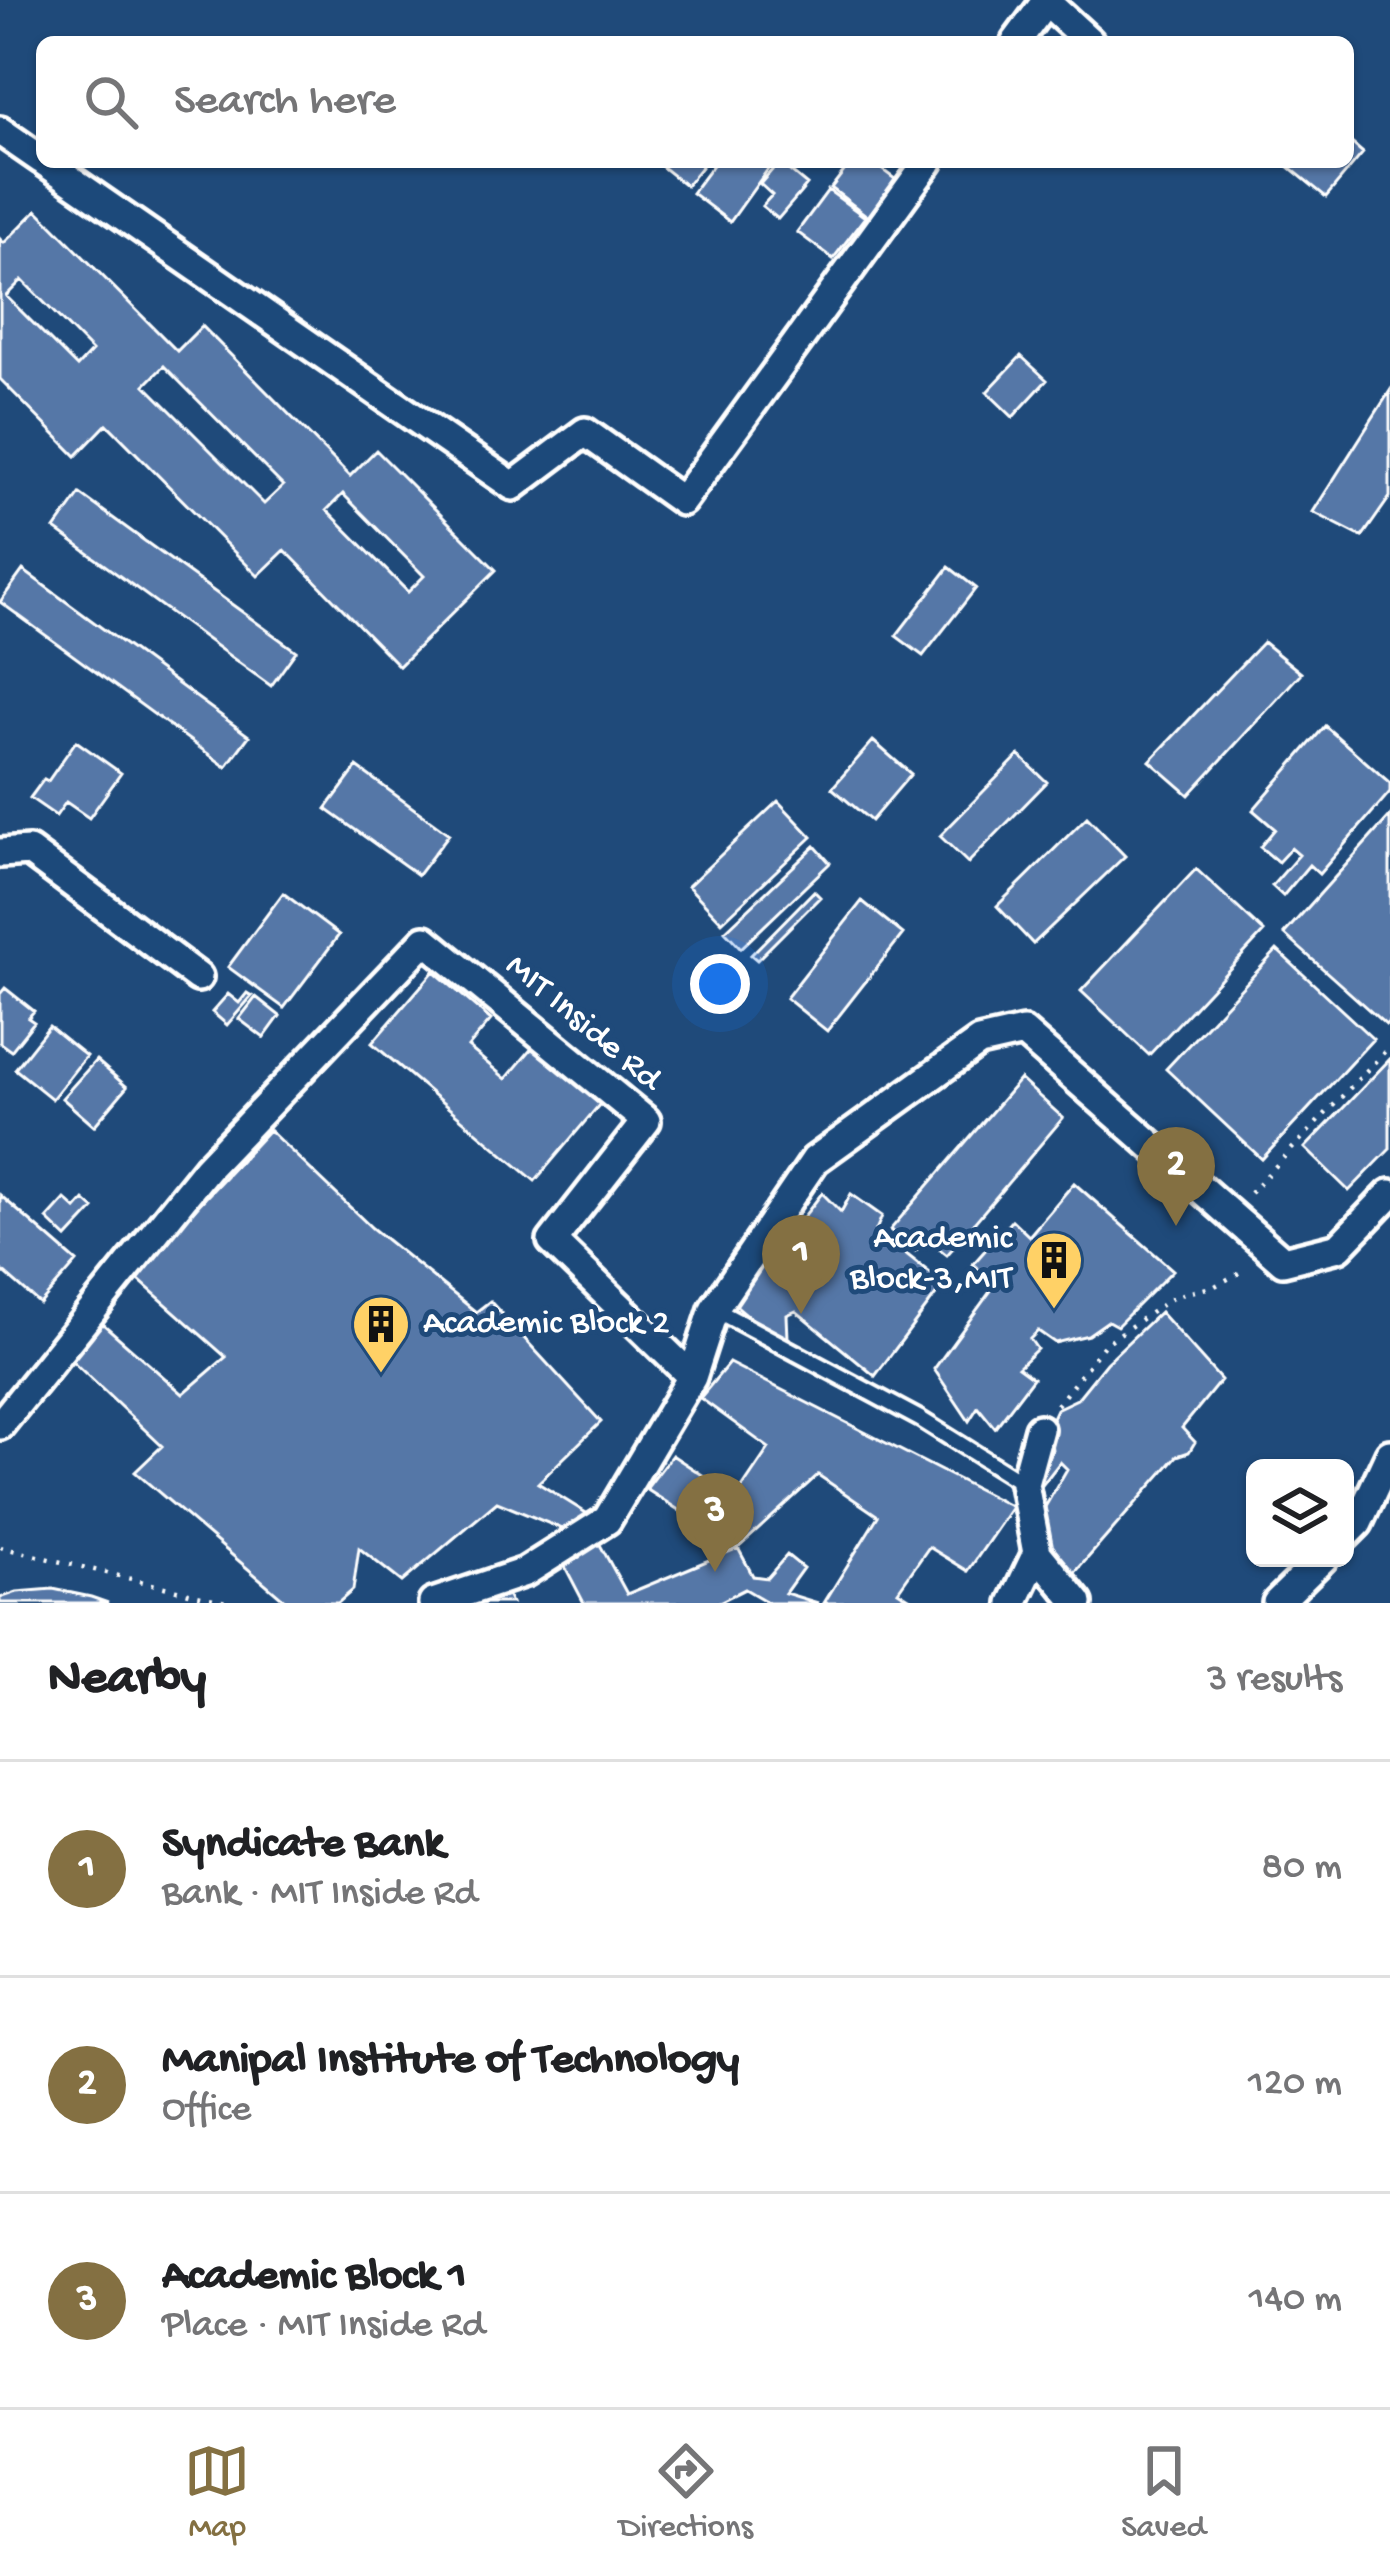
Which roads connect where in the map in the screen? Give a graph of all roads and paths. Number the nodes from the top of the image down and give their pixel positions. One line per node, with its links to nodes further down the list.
1 (1046, 0): 2 (street); 3 (street)
2 (1020, 36)
3 (1084, 36)
4 (0, 131): 5 (street)
5 (36, 156)
6 (54, 168): 7 (street)
7 (924, 168)
8 (0, 853): 9 (street)
9 (198, 976)
10 (1390, 1046): 12 (path)
11 (1390, 1194): 13 (street)
12 (1230, 1215): 13 (street); 14 (street)
13 (1274, 1254): 17 (path)
14 (714, 1309): 15 (street); 19 (lane)
15 (692, 1377): 16 (street, MIT Inside Rd); 25 (street)
16 (0, 1425)
17 (1039, 1429): 19 (street)
18 (1390, 1454): 20 (street)
19 (1024, 1484): 22 (street)
20 (1354, 1527)
21 (0, 1547): 24 (path)
22 (1037, 1553): 26 (street); 27 (street)
23 (1314, 1567): 28 (street)
24 (230, 1603)
25 (433, 1603)
26 (1012, 1603)
27 (1078, 1603)
28 (1277, 1603)

